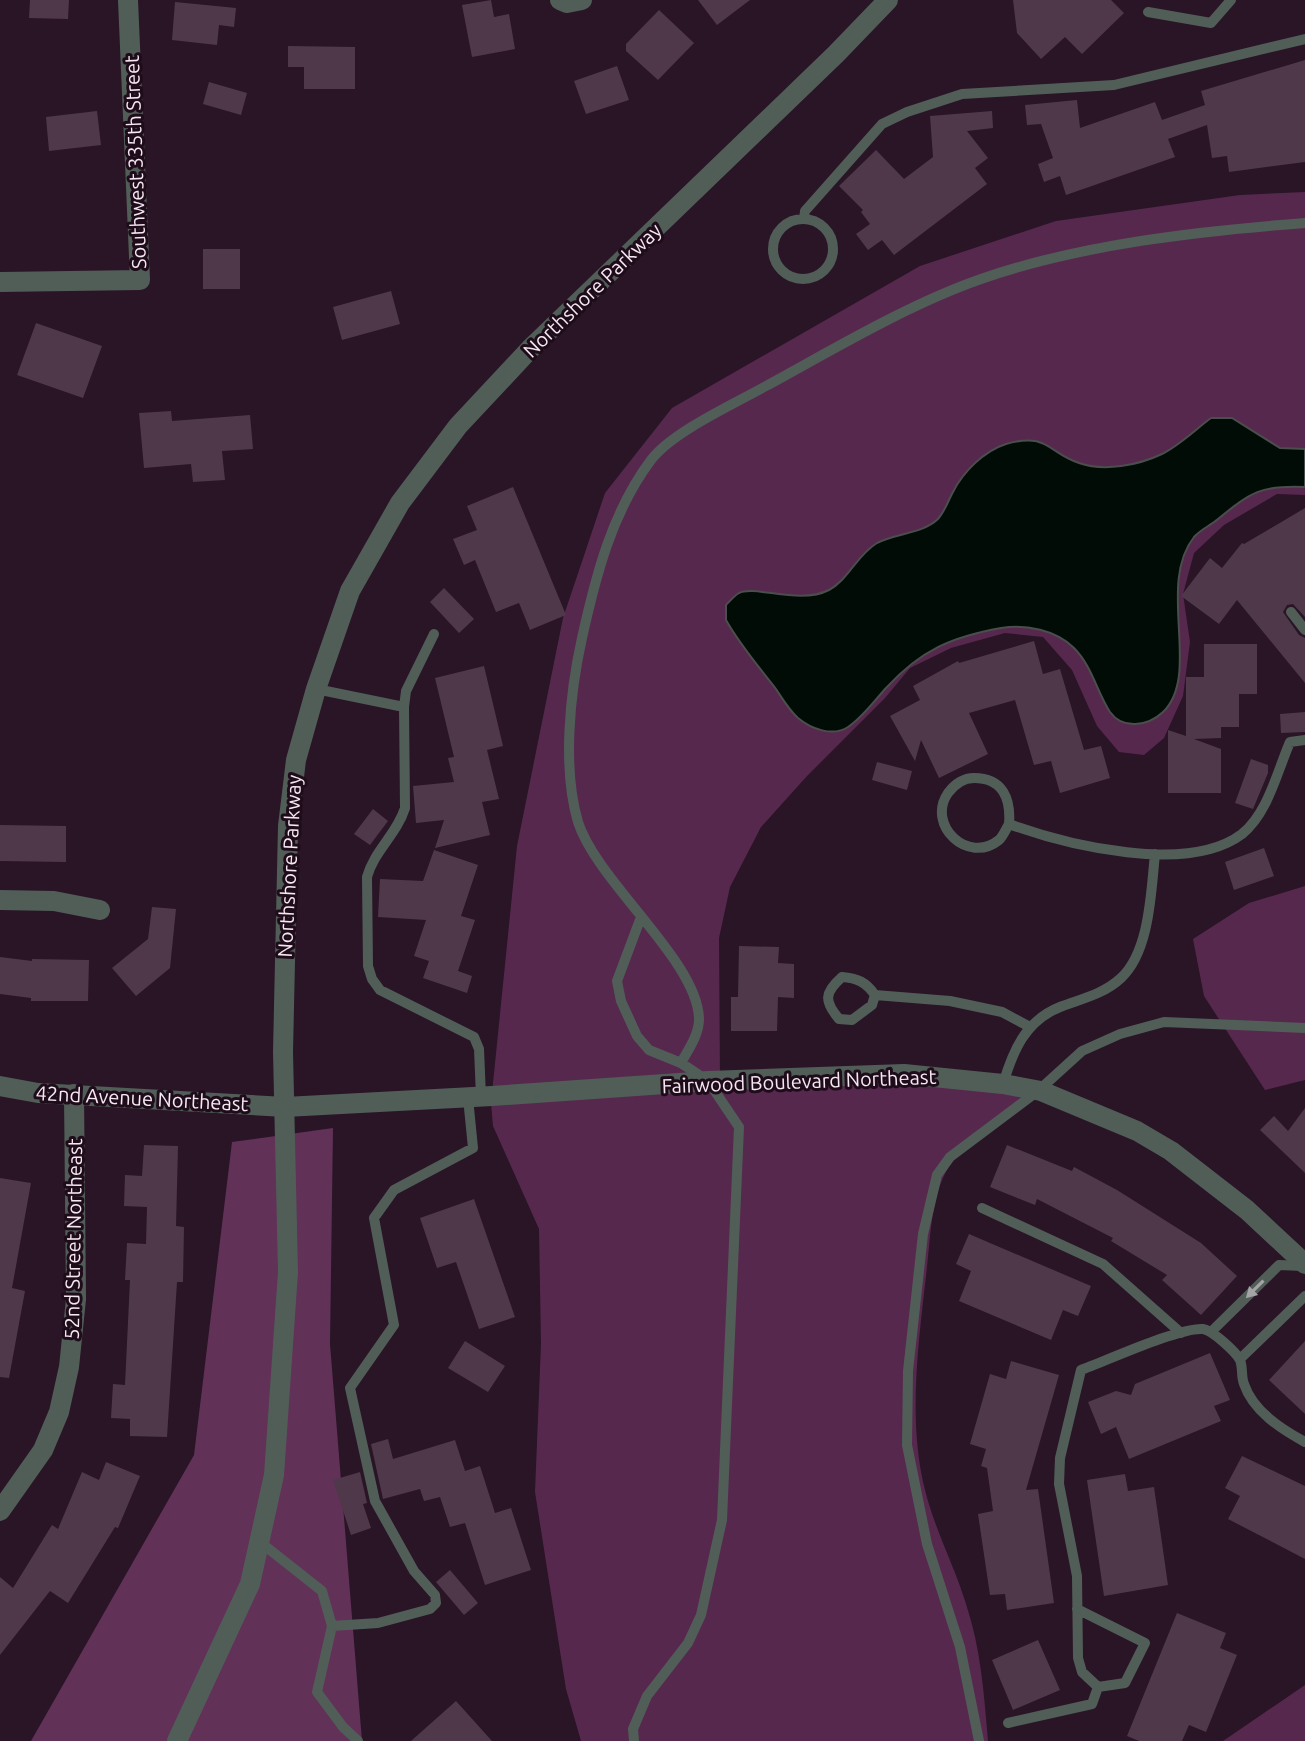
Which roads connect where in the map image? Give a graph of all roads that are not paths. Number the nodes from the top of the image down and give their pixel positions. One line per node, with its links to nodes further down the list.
1 (128, 0): 10 (street, Southwest 335th Street)
2 (560, 0): 3 (street)
3 (582, 0)
4 (888, 0): 14 (street, Northshore Parkway)
5 (1231, 0): 6 (lane)
6 (1148, 12)
7 (1305, 39): 8 (lane)
8 (804, 219): 8 (lane)
9 (1305, 223): 21 (lane)
10 (0, 282)
11 (1291, 612): 12 (lane)
12 (1305, 630)
13 (434, 634): 15 (lane)
14 (316, 689): 15 (lane); 32 (street, Northshore Parkway)
15 (404, 707): 31 (lane)
16 (1305, 740): 18 (lane)
17 (1009, 824): 17 (lane); 18 (lane)
18 (1155, 854): 23 (lane)
19 (0, 900): 20 (street)
20 (100, 910)
21 (641, 917): 25 (lane); 25 (lane)
22 (875, 995): 22 (lane); 23 (lane)
23 (1030, 1027): 27 (lane)
24 (1305, 1028): 29 (lane)
25 (681, 1063): 26 (lane)
26 (708, 1081): 27 (street, Fairwood Boulevard Northeast); 31 (street, Fairwood Boulevard Northeast); 48 (lane)
27 (1003, 1084): 29 (street, Fairwood Boulevard Northeast)
28 (0, 1086): 30 (street, 42nd Avenue Northeast)
29 (1038, 1091): 34 (street, Fairwood Boulevard Northeast); 49 (lane)
30 (74, 1094): 32 (street, 42nd Avenue Northeast); 40 (street, 52nd Street Northeast)
31 (475, 1097): 32 (street, Fairwood Boulevard Northeast); 43 (lane)
32 (285, 1107): 41 (street, Northshore Parkway)
33 (982, 1208): 37 (lane)
34 (1305, 1265): 36 (lane, one-way to 36)
35 (1305, 1296): 38 (lane)
36 (1212, 1331): 37 (lane); 38 (lane)
37 (1181, 1333): 42 (lane)
38 (1240, 1359): 39 (lane)
39 (1305, 1442)
40 (0, 1511)
41 (259, 1540): 43 (lane); 46 (street, Northshore Parkway)
42 (1077, 1609): 44 (lane); 44 (lane)
43 (332, 1626): 47 (lane)
44 (1098, 1687): 45 (lane)
45 (1008, 1723)
46 (177, 1741)
47 (358, 1741)
48 (634, 1741)
49 (979, 1741)

